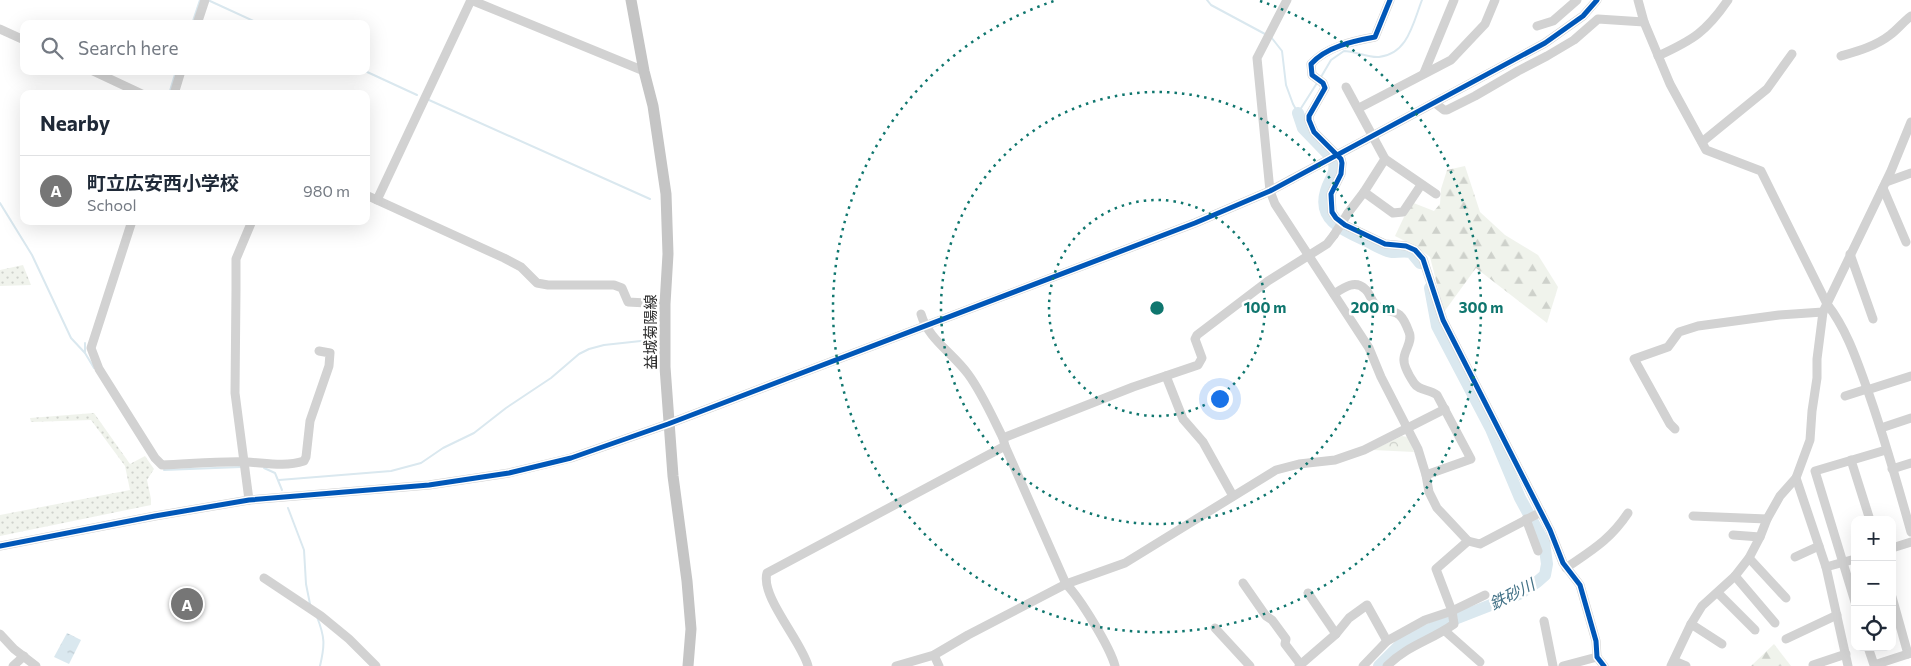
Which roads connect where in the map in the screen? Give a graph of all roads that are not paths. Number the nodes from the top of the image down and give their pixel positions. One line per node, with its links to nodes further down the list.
1 (205, 0): 13 (street)
2 (471, 0): 21 (street); 41 (street)
3 (630, 0): 21 (main road, 益城菊陽線)
4 (1390, 0): 75 (street)
5 (1454, 0): 22 (street)
6 (1495, 0): 22 (street)
7 (1577, 0): 15 (street)
8 (1597, 0): 28 (street)
9 (1638, 0): 14 (street)
10 (1728, 0): 19 (street)
11 (1283, 1): 37 (street)
12 (1911, 16): 20 (street)
13 (198, 20)
14 (1644, 22): 19 (street); 28 (street)
15 (1537, 26)
16 (0, 29): 17 (street)
17 (20, 38)
18 (1792, 54): 32 (street)
19 (1658, 56): 32 (street)
20 (1841, 56)
21 (644, 71): 48 (main road, 益城菊陽線)
22 (1424, 72): 29 (street)
23 (102, 75): 26 (street)
24 (181, 75): 27 (street)
25 (1346, 87): 29 (street)
26 (133, 90)
27 (175, 90)
28 (1436, 103): 31 (street)
29 (1358, 108): 31 (street)
30 (1911, 122): 36 (street)
31 (1369, 138): 33 (street); 37 (street, bridge)
32 (1702, 142): 49 (street)
33 (1385, 159): 35 (street); 38 (street)
34 (1911, 173): 36 (street)
35 (1421, 184): 38 (street); 39 (street)
36 (1884, 185): 44 (street); 45 (street)
37 (1270, 191): 46 (street); 52 (street)
38 (1364, 192): 46 (street, bridge)
39 (1436, 194)
40 (370, 197): 41 (street)
41 (377, 200): 48 (street)
42 (131, 225): 67 (street)
43 (250, 225): 67 (street)
44 (1906, 242)
45 (1850, 254): 49 (street); 51 (street)
46 (1309, 256): 47 (street); 54 (street)
47 (1334, 294): 58 (street); 61 (street)
48 (665, 304): 60 (main road, 益城菊陽線)
49 (1825, 308): 56 (street); 63 (street); 71 (street)
50 (921, 314): 52 (street)
51 (1872, 319)
52 (924, 325): 60 (street); 64 (street)
53 (319, 351): 67 (street)
54 (1166, 376): 64 (street); 72 (street)
55 (1911, 376): 56 (street)
56 (1867, 390): 57 (street); 62 (street)
57 (1845, 396)
58 (1445, 409): 61 (street); 70 (street)
59 (1911, 418): 62 (street)
60 (668, 424): 73 (street); 132 (main road, 益城菊陽線)
61 (1408, 428): 70 (street); 72 (street)
62 (1881, 428): 65 (street)
63 (1676, 429)
64 (1004, 442): 98 (street); 133 (street)
65 (1886, 450): 66 (street); 69 (street)
66 (1851, 460): 78 (street); 93 (street)
67 (245, 462): 73 (street)
68 (1911, 463): 69 (street)
69 (1892, 469): 74 (street)
70 (1426, 475): 84 (street)
71 (1796, 478): 80 (street); 87 (street)
72 (1233, 496): 98 (street)
73 (249, 500): 86 (street)
74 (1907, 504): 81 (street)
75 (1541, 512): 79 (street); 95 (street)
76 (1628, 513): 95 (street)
77 (1693, 516): 80 (street)
78 (1869, 516)
79 (1526, 519): 84 (street); 89 (street)
80 (1766, 519): 83 (street)
81 (1911, 532)
82 (1733, 535): 83 (street)
83 (1760, 537): 91 (street)
84 (1468, 541): 106 (street)
85 (1911, 542): 88 (street)
86 (0, 546)
87 (1819, 546): 90 (street); 94 (street)
88 (1896, 547)
89 (1538, 550)
90 (1795, 557)
91 (1749, 558): 96 (street); 104 (street)
92 (1851, 559): 93 (street)
93 (1843, 562): 94 (street); 100 (street)
94 (1826, 567): 107 (street)
95 (1566, 568): 124 (street)
96 (1735, 576): 102 (street); 109 (street)
97 (264, 578): 131 (street)
98 (1066, 584): 122 (street); 136 (street)
99 (1243, 584): 128 (street)
100 (1851, 589)
101 (1308, 593): 115 (street)
102 (1718, 593): 110 (street); 112 (street)
103 (1485, 596): 106 (street)
104 (1786, 598)
105 (1895, 606): 120 (street)
106 (1452, 611): 113 (street); 117 (street)
107 (1837, 616): 116 (street); 121 (street)
108 (1544, 622): 140 (street)
109 (1775, 623)
110 (1691, 624): 118 (street); 126 (street)
111 (1215, 628): 137 (street)
112 (1755, 630)
113 (1445, 631): 125 (street); 139 (street)
114 (0, 634): 123 (street)
115 (1336, 634): 117 (street); 128 (street)
116 (1786, 638)
117 (1387, 641): 138 (street)
118 (1722, 644)
119 (1869, 651): 120 (street)
120 (1910, 653)
121 (1846, 654): 127 (street); 144 (street)
122 (934, 655): 134 (street); 135 (street)
123 (24, 656): 129 (street); 130 (street)
124 (1597, 657): 141 (street); 142 (street)
125 (1480, 662)
126 (1673, 663): 143 (street)
127 (1813, 664)
128 (1300, 665)
129 (13, 666)
130 (36, 666)
131 (376, 666)
132 (688, 666)
133 (808, 666)
134 (896, 666)
135 (939, 666)
136 (1115, 666)
137 (1250, 666)
138 (1363, 666)
139 (1387, 666)
140 (1553, 666)
141 (1563, 666)
142 (1604, 666)
143 (1686, 666)
144 (1848, 666)

